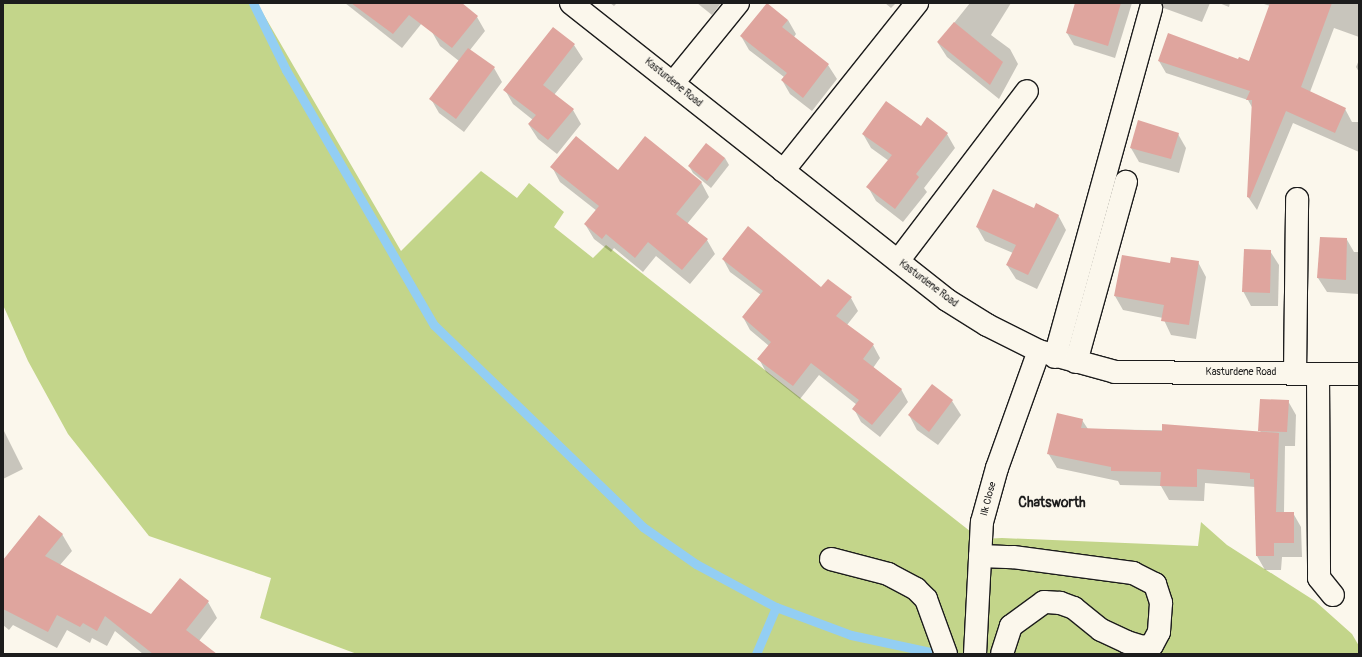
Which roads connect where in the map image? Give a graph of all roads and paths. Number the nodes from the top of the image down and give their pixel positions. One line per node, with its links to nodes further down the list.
1 (571, 3): 5 (street, Kasturdene Road)
2 (738, 3): 5 (street)
3 (917, 3): 7 (street)
4 (1151, 8): 11 (street)
5 (673, 83): 7 (street, Kasturdene Road)
6 (1027, 91): 10 (street)
7 (783, 171): 10 (street, Kasturdene Road)
8 (1126, 182): 11 (street)
9 (1297, 200): 12 (street)
10 (898, 261): 11 (street, Kasturdene Road)
11 (1057, 356): 12 (street, Kasturdene Road); 15 (street, Ilk Close)
12 (1295, 374): 13 (street, Kasturdene Road)
13 (1318, 374): 14 (street, Kasturdene Road); 17 (street)
14 (1359, 374)
15 (980, 556): 19 (street, Ilk Close); 20 (street)
16 (830, 559): 18 (street)
17 (1333, 595)
18 (946, 654)
19 (975, 654)
20 (1002, 654)

